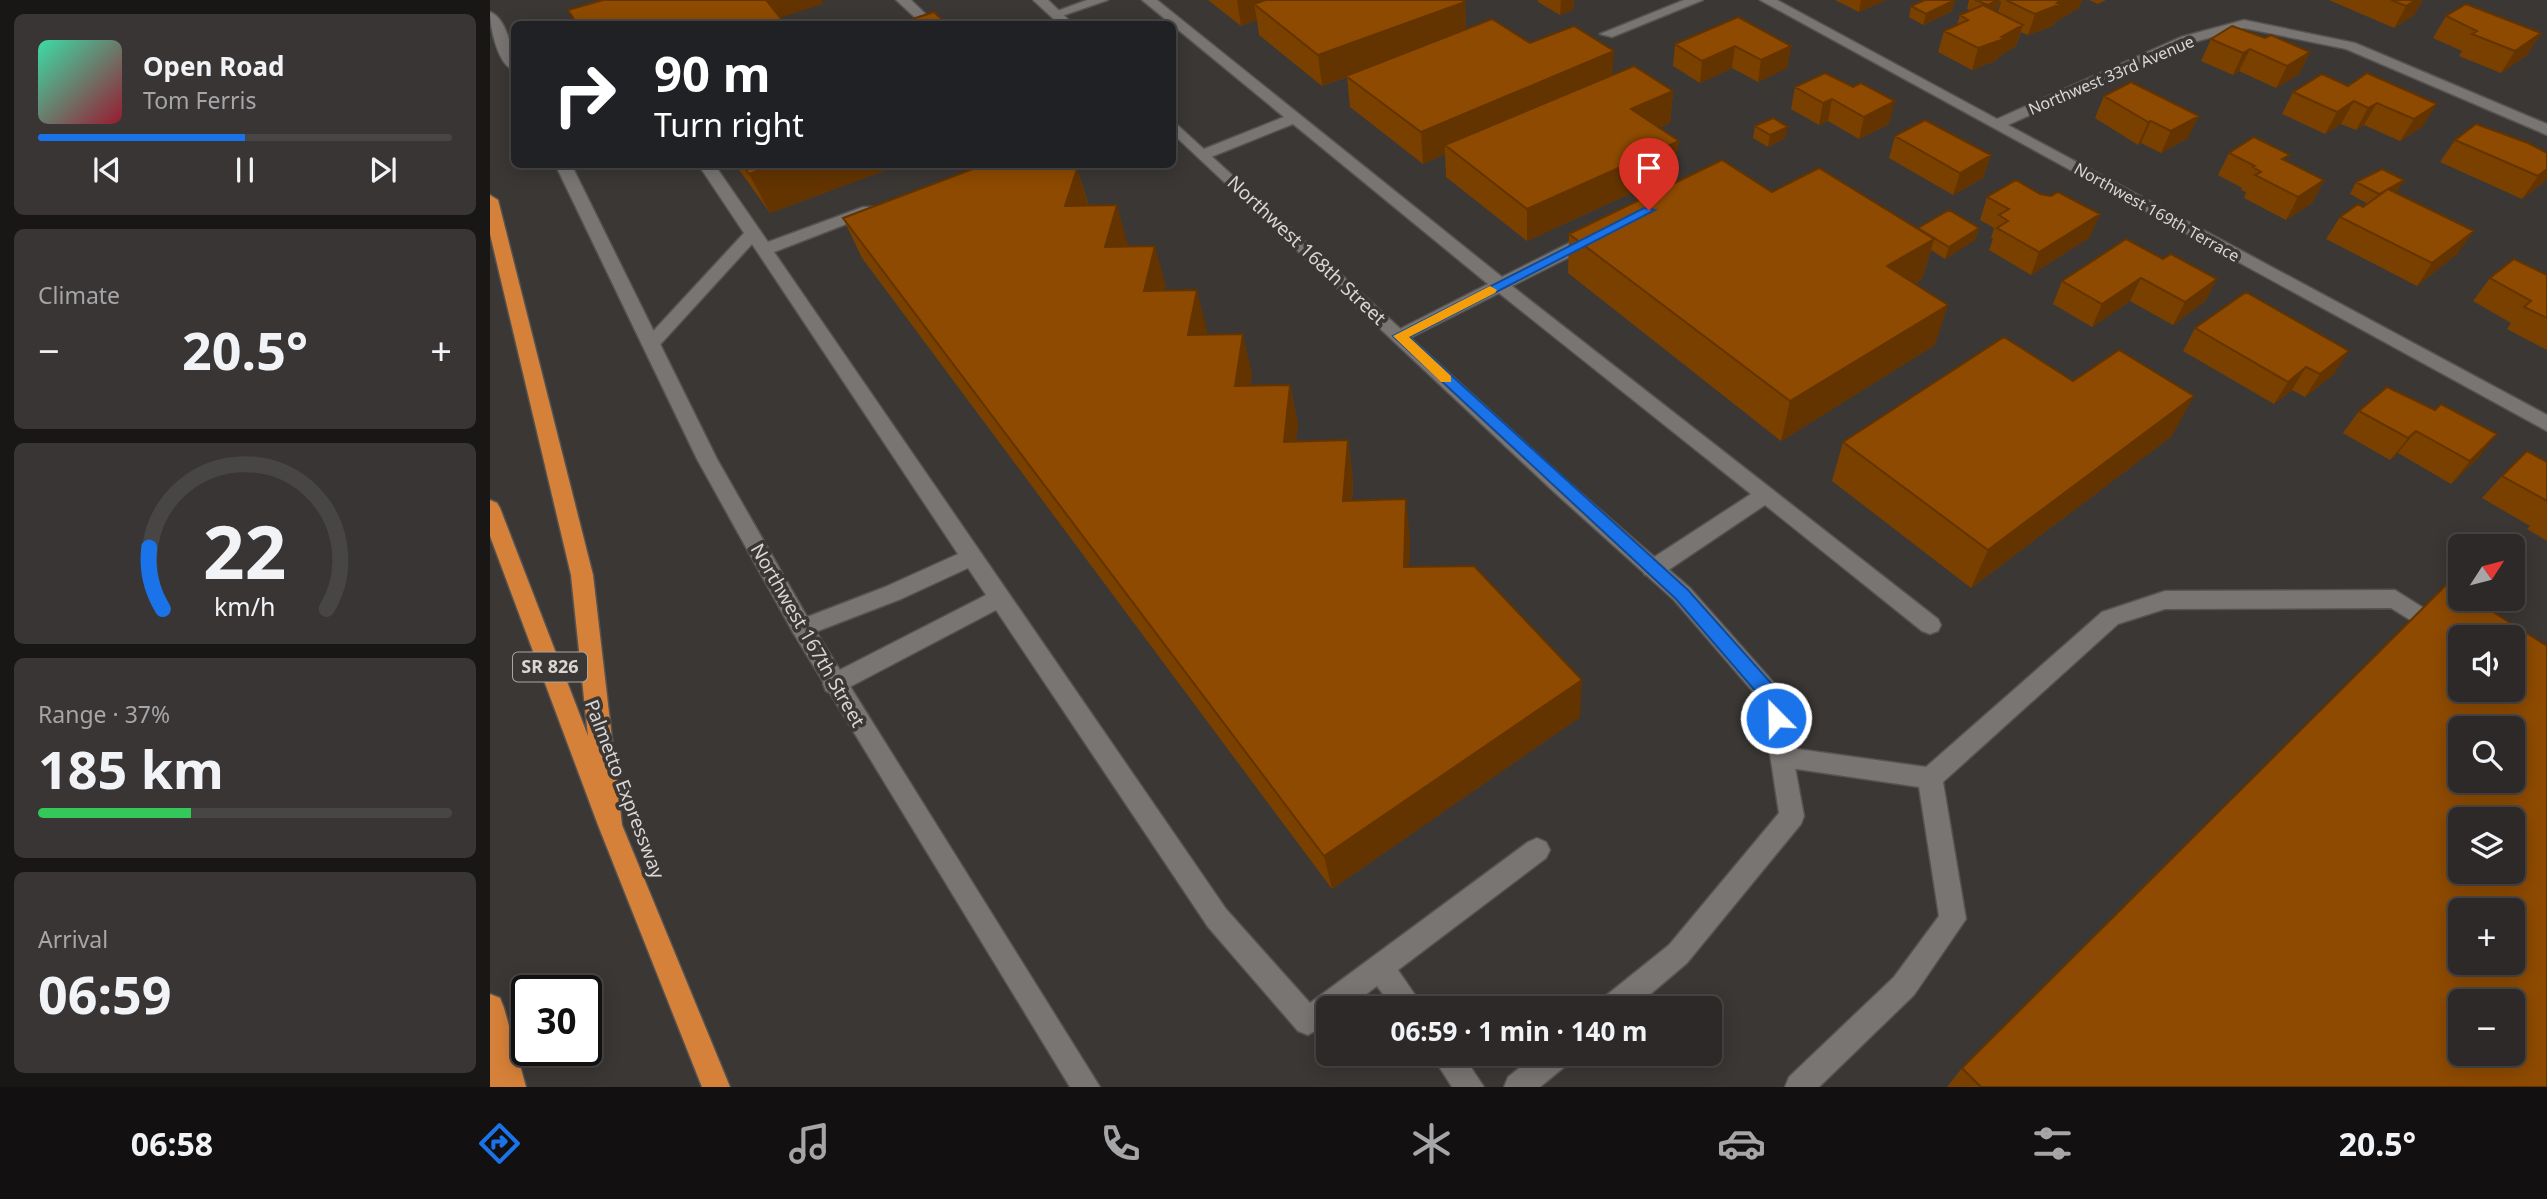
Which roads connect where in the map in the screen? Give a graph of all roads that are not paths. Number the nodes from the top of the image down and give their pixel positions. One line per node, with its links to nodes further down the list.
1 (903, 0): 9 (street)
2 (1040, 0): 8 (street)
3 (1101, 0): 8 (street)
4 (1149, 0): 10 (street)
5 (1696, 0): 12 (street)
6 (1767, 0): 15 (street, Northwest 169th Terrace)
7 (490, 16): 13 (street)
8 (1061, 20)
9 (926, 21)
10 (1175, 21)
11 (1176, 22): 14 (street)
12 (1607, 34)
13 (511, 59)
14 (1295, 118): 18 (street); 25 (street)
15 (1997, 124): 17 (street, Northwest 33rd Avenue); 28 (street, Northwest 169th Terrace)
16 (1176, 128): 18 (street, Northwest 168th Street)
17 (2547, 130)
18 (1205, 154): 26 (street, Northwest 168th Street)
19 (565, 168): 27 (street, Northwest 167th Street)
20 (709, 168): 24 (street)
21 (490, 200): 40 (highway)
22 (890, 202): 24 (street)
23 (1612, 229): 25 (street)
24 (757, 242): 27 (street); 31 (street)
25 (1500, 285): 26 (street); 29 (street)
26 (1400, 336): 32 (street, Northwest 168th Street)
27 (651, 344): 35 (street, Northwest 167th Street)
28 (2547, 424)
29 (1765, 495): 32 (street); 34 (street)
30 (490, 508): 40 (highway, Palmetto Expressway / SR 826)
31 (971, 557): 33 (street); 35 (street)
32 (1653, 569): 38 (street, Northwest 168th Street)
33 (999, 598): 37 (street); 42 (street)
34 (1930, 625)
35 (802, 628): 37 (street, Northwest 167th Street)
36 (2448, 634): 39 (street)
37 (834, 684): 52 (street, Northwest 167th Street)
38 (1783, 757): 39 (street); 44 (street)
39 (1930, 778): 55 (street)
40 (610, 825): 51 (highway, Palmetto Expressway / SR 826)
41 (1537, 849): 42 (street)
42 (1379, 967): 43 (street)
43 (1401, 996)
44 (1627, 996)
45 (490, 1008): 50 (highway)
46 (1454, 1066): 53 (street)
47 (1543, 1066): 54 (street)
48 (490, 1078): 49 (highway)
49 (496, 1087)
50 (512, 1087)
51 (716, 1087)
52 (1086, 1087)
53 (1470, 1087)
54 (1518, 1087)
55 (1799, 1087)

